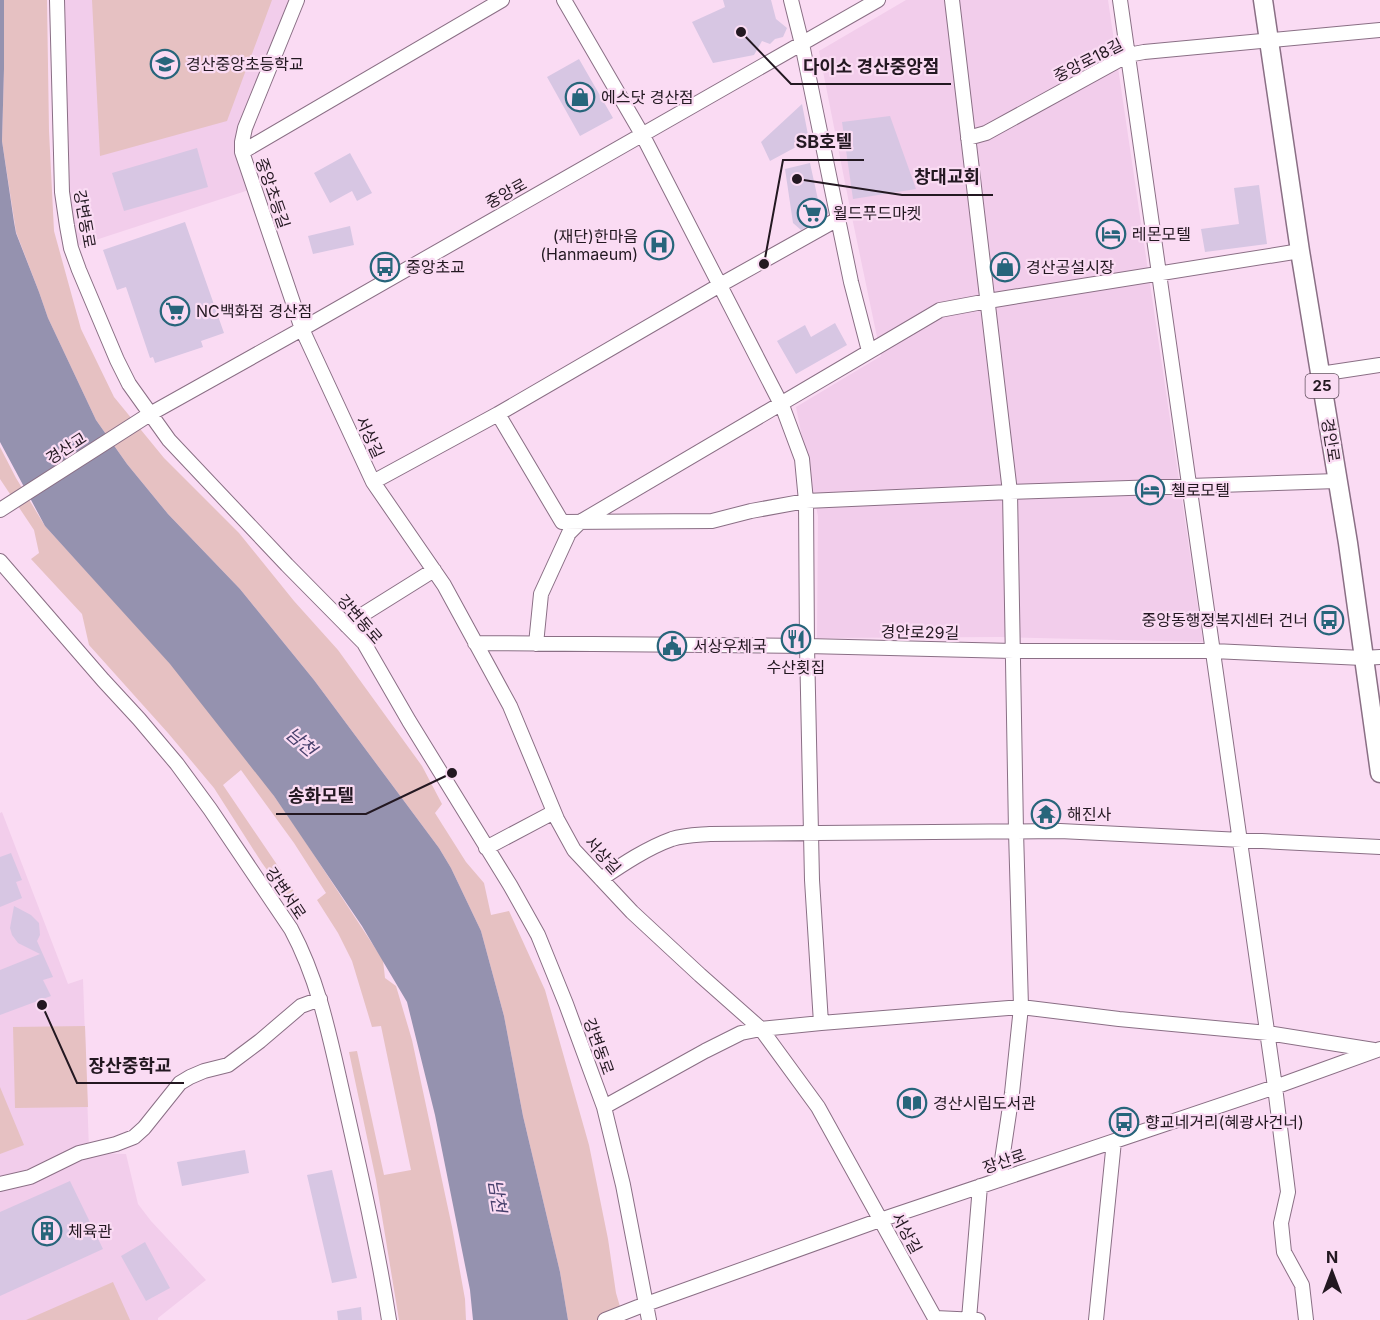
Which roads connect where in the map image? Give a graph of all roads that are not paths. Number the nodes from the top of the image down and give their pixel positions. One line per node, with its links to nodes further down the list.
1 (57, 0): 27 (street, 강변동로)
2 (297, 0): 16 (street, 중앙초등길)
3 (502, 0): 16 (street)
4 (564, 0): 14 (street)
5 (791, 0): 12 (street)
6 (878, 0): 12 (street, 중앙로)
7 (952, 0): 15 (street)
8 (1120, 0): 13 (street)
9 (1263, 0): 11 (main road, 경안로 / 25)
10 (1380, 30): 11 (street, 중앙로18길)
11 (1268, 40): 13 (street, 중앙로18길); 18 (main road, 경안로 / 25)
12 (802, 44): 14 (street, 중앙로); 17 (street)
13 (1128, 55): 15 (street, 중앙로18길); 19 (street)
14 (643, 135): 20 (street); 22 (street, 중앙로)
15 (968, 138): 21 (street)
16 (242, 152): 22 (street, 중앙초등길)
17 (838, 219): 20 (street); 23 (street)
18 (1300, 251): 19 (street); 25 (main road, 경안로 / 25)
19 (1159, 274): 21 (street); 31 (street)
20 (720, 285): 26 (street); 28 (street)
21 (988, 301): 23 (street); 32 (street)
22 (302, 329): 27 (street, 중앙로); 30 (street, 서상길)
23 (869, 351): 26 (street)
24 (1380, 365): 25 (street)
25 (1320, 374): 29 (main road, 경안로 / 25)
26 (780, 404): 33 (street); 35 (street)
27 (150, 414): 34 (street, 경산교); 38 (street, 강변동로)
28 (498, 414): 30 (street); 35 (street)
29 (1337, 481): 31 (street); 44 (main road, 경안로 / 25)
30 (373, 482): 37 (street, 서상길)
31 (1189, 485): 32 (street); 43 (street)
32 (1010, 492): 33 (street); 42 (street)
33 (806, 501): 35 (street); 41 (street)
34 (0, 510)
35 (580, 522): 40 (street)
36 (0, 561): 53 (street, 강변서로)
37 (434, 570): 38 (street); 39 (street, 서상길)
38 (346, 625): 51 (street, 강변동로)
39 (475, 643): 40 (street, 경안로29길); 46 (street, 서상길)
40 (536, 644): 41 (street, 경안로29길)
41 (807, 646): 42 (street, 경안로29길); 48 (street)
42 (1013, 651): 43 (street, 경안로29길); 47 (street)
43 (1213, 651): 44 (street, 경안로29길); 49 (street)
44 (1372, 657): 45 (main road, 경안로 / 25)
45 (1380, 773)
46 (554, 812): 51 (street); 52 (street, 서상길)
47 (1016, 831): 48 (street); 49 (street); 54 (street)
48 (811, 833): 52 (street); 55 (street)
49 (1240, 839): 50 (street); 57 (street)
50 (1380, 847)
51 (486, 848): 60 (street, 강변동로)
52 (601, 879): 56 (street, 서상길)
53 (320, 999): 63 (street); 69 (street, 강변서로)
54 (1021, 1007): 55 (street); 57 (street); 62 (street)
55 (821, 1023): 56 (street)
56 (761, 1029): 60 (street); 65 (street, 서상길)
57 (1268, 1034): 58 (street); 59 (street)
58 (1378, 1049): 59 (street, 장산로)
59 (1275, 1087): 61 (street, 장산로); 73 (street)
60 (604, 1107): 66 (street, 강변동로)
61 (1114, 1142): 62 (street, 장산로); 72 (street)
62 (999, 1180): 64 (street, 장산로)
63 (0, 1184)
64 (980, 1186): 65 (street, 장산로); 68 (street)
65 (880, 1220): 66 (street, 장산로); 67 (street, 서상길)
66 (642, 1305): 70 (street, 장산로); 71 (street, 강변동로)
67 (936, 1319): 68 (street)
68 (974, 1319)
69 (389, 1320)
70 (605, 1320)
71 (649, 1320)
72 (1096, 1320)
73 (1306, 1320)

